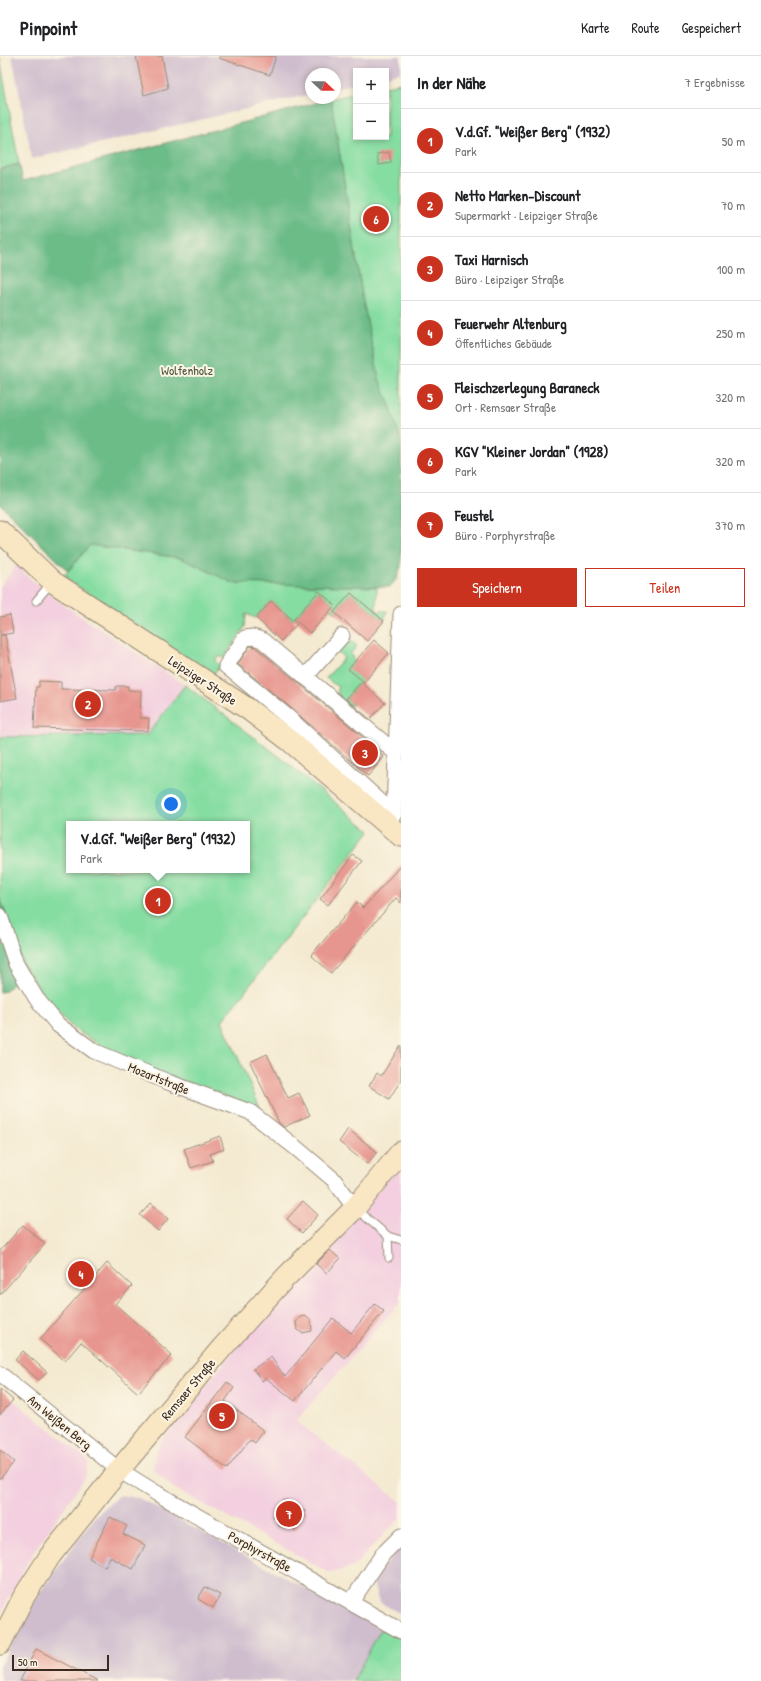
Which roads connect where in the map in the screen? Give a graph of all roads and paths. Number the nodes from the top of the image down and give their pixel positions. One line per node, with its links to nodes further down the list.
1 (0, 531): 2 (street, Leipziger Straße)
2 (52, 582): 3 (lane); 8 (street, Leipziger Straße)
3 (36, 602)
4 (401, 614): 7 (street)
5 (342, 636): 6 (street)
6 (305, 677): 7 (street, Leipziger Straße); 8 (street, Leipziger Straße)
7 (396, 753): 8 (street)
8 (394, 824)
9 (0, 916): 11 (street, Mozartstraße)
10 (401, 1152): 11 (street, Remsaer Straße)
11 (355, 1208): 12 (lane); 16 (street, Remsaer Straße)
12 (388, 1236): 13 (lane); 14 (lane)
13 (401, 1240)
14 (389, 1258)
15 (0, 1374): 16 (street, Am Weißen Berg)
16 (119, 1470): 18 (street, Porphyrstraße); 20 (street, Remsaer Straße)
17 (401, 1536): 18 (street)
18 (351, 1602): 19 (street, Porphyrstraße)
19 (401, 1631)
20 (0, 1644)

